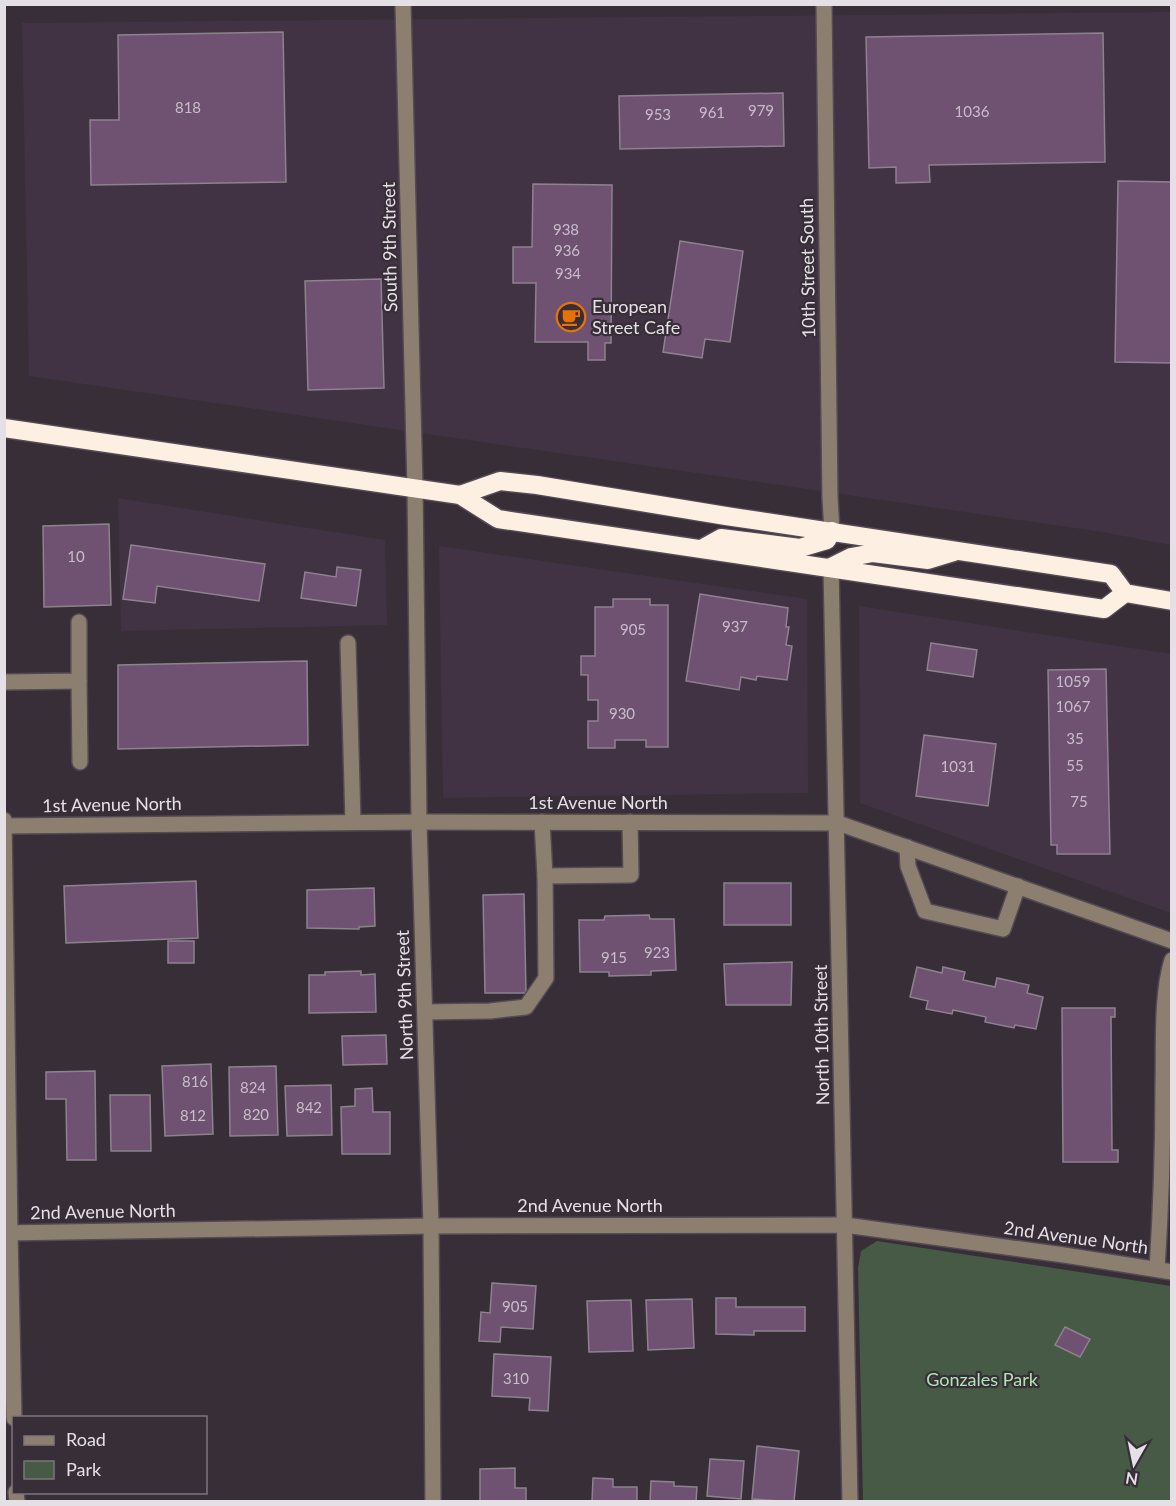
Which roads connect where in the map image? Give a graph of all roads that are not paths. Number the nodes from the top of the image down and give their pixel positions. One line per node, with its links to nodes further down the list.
1 (403, 4): 4 (street, South 9th Street)
2 (824, 4): 6 (street, 10th Street South)
3 (4, 428): 4 (highway)
4 (415, 488): 5 (highway); 19 (street, North 9th Street)
5 (460, 495): 6 (highway); 7 (highway)
6 (832, 531): 7 (highway); 8 (highway)
7 (703, 548): 9 (highway)
8 (959, 551): 9 (highway); 10 (highway)
9 (831, 567): 10 (highway); 22 (street, North 10th Street)
10 (1125, 593): 11 (highway)
11 (1172, 601)
12 (79, 622): 14 (street)
13 (348, 643): 18 (street)
14 (79, 681): 15 (street); 16 (street)
15 (4, 682)
16 (80, 762)
17 (4, 820): 23 (street)
18 (353, 822): 19 (street, 1st Avenue North); 23 (street, 1st Avenue North)
19 (419, 822): 20 (street, 1st Avenue North); 29 (street, North 9th Street)
20 (542, 822): 21 (street, 1st Avenue North); 25 (street)
21 (630, 822): 22 (street, 1st Avenue North); 25 (street)
22 (838, 823): 24 (street, 1st Avenue North); 31 (street, North 10th Street)
23 (5, 826): 30 (street)
24 (907, 847): 26 (street, 1st Avenue North); 26 (street)
25 (545, 876): 29 (street)
26 (1018, 886): 27 (street, 1st Avenue North)
27 (1172, 941)
28 (1172, 960): 34 (street)
29 (425, 1012): 32 (street, North 9th Street)
30 (6, 1057): 33 (street)
31 (845, 1225): 32 (street, 2nd Avenue North); 34 (street, 2nd Avenue North); 37 (street, North 10th Street)
32 (431, 1226): 33 (street, 2nd Avenue North); 36 (street, North 9th Street)
33 (7, 1233): 35 (street)
34 (1164, 1270)
35 (14, 1416)
36 (434, 1502)
37 (850, 1502)

